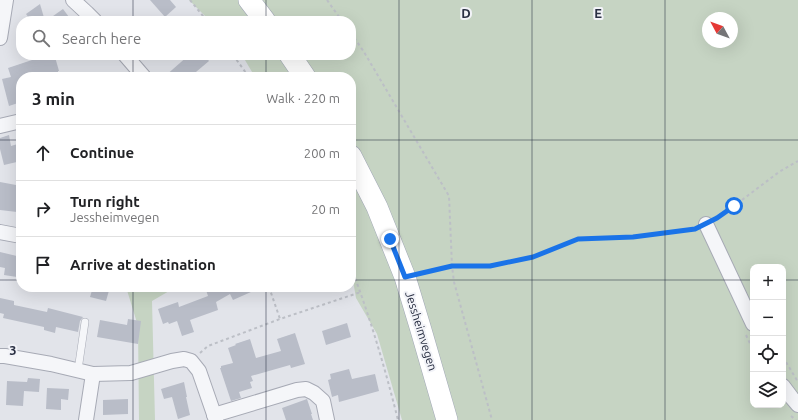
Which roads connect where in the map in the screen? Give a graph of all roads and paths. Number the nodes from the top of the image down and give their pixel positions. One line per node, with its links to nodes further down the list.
1 (6, 0): 10 (street)
2 (72, 0): 6 (street)
3 (190, 0): 7 (path)
4 (249, 0): 8 (main road)
5 (327, 0): 9 (path)
6 (91, 16)
7 (203, 16)
8 (261, 16)
9 (338, 16)
10 (0, 38)
11 (356, 41): 25 (path)
12 (129, 60): 15 (street)
13 (237, 60): 16 (path)
14 (293, 60): 17 (main road)
15 (140, 72)
16 (245, 72)
17 (302, 72)
18 (16, 122): 19 (street)
19 (0, 126)
20 (798, 161): 22 (path)
21 (356, 166): 26 (main road, Jessheimvegen)
22 (706, 224): 25 (path); 30 (street)
23 (0, 232): 24 (street)
24 (16, 235)
25 (452, 266): 26 (path); 46 (path)
26 (405, 277): 45 (main road, Jessheimvegen)
27 (356, 281): 29 (path)
28 (271, 292): 31 (path)
29 (360, 292): 31 (path); 44 (path)
30 (750, 318)
31 (280, 319): 34 (path)
32 (85, 322): 36 (lane)
33 (0, 356): 36 (street)
34 (192, 361): 37 (street); 41 (street)
35 (786, 362): 38 (path)
36 (78, 370): 37 (street)
37 (93, 374): 42 (street)
38 (798, 382)
39 (786, 390): 40 (street)
40 (798, 405)
41 (215, 418): 43 (street)
42 (86, 420)
43 (327, 420)
44 (398, 420)
45 (447, 420)
46 (492, 420)

